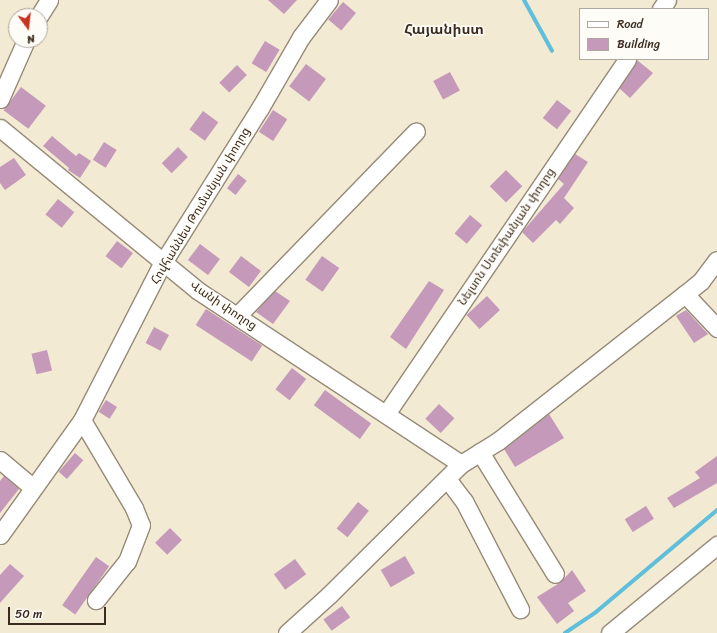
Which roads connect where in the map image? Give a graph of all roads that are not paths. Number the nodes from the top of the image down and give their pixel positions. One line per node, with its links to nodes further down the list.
1 (329, 0): 10 (street, Հովհաննես Թումանյան փողոց)
2 (667, 0): 3 (street)
3 (661, 8)
4 (22, 48): 6 (street)
5 (626, 60): 14 (street, Նելսոն Ստեփանյան փողոց)
6 (0, 99)
7 (0, 128): 10 (street, Վանի փողոց)
8 (416, 131): 12 (street)
9 (717, 260): 11 (street)
10 (162, 264): 12 (street, Վանի փողոց); 15 (street, Հովհաննես Թումանյան փողոց)
11 (685, 294): 13 (street); 16 (street)
12 (237, 316): 14 (street, Վանի փողոց)
13 (717, 328)
14 (386, 414): 18 (street, Վանի փողոց)
15 (82, 420): 20 (street, Հովհաննես Թումանյան փողոց); 24 (street)
16 (480, 452): 18 (street); 23 (street)
17 (0, 460): 20 (street)
18 (461, 464): 19 (street)
19 (448, 480): 25 (street); 26 (street)
20 (32, 487): 21 (street, Հովհաննես Թումանյան փողոց)
21 (0, 535)
22 (717, 545): 27 (street)
23 (555, 574)
24 (96, 600)
25 (520, 609)
26 (287, 633)
27 (610, 633)

